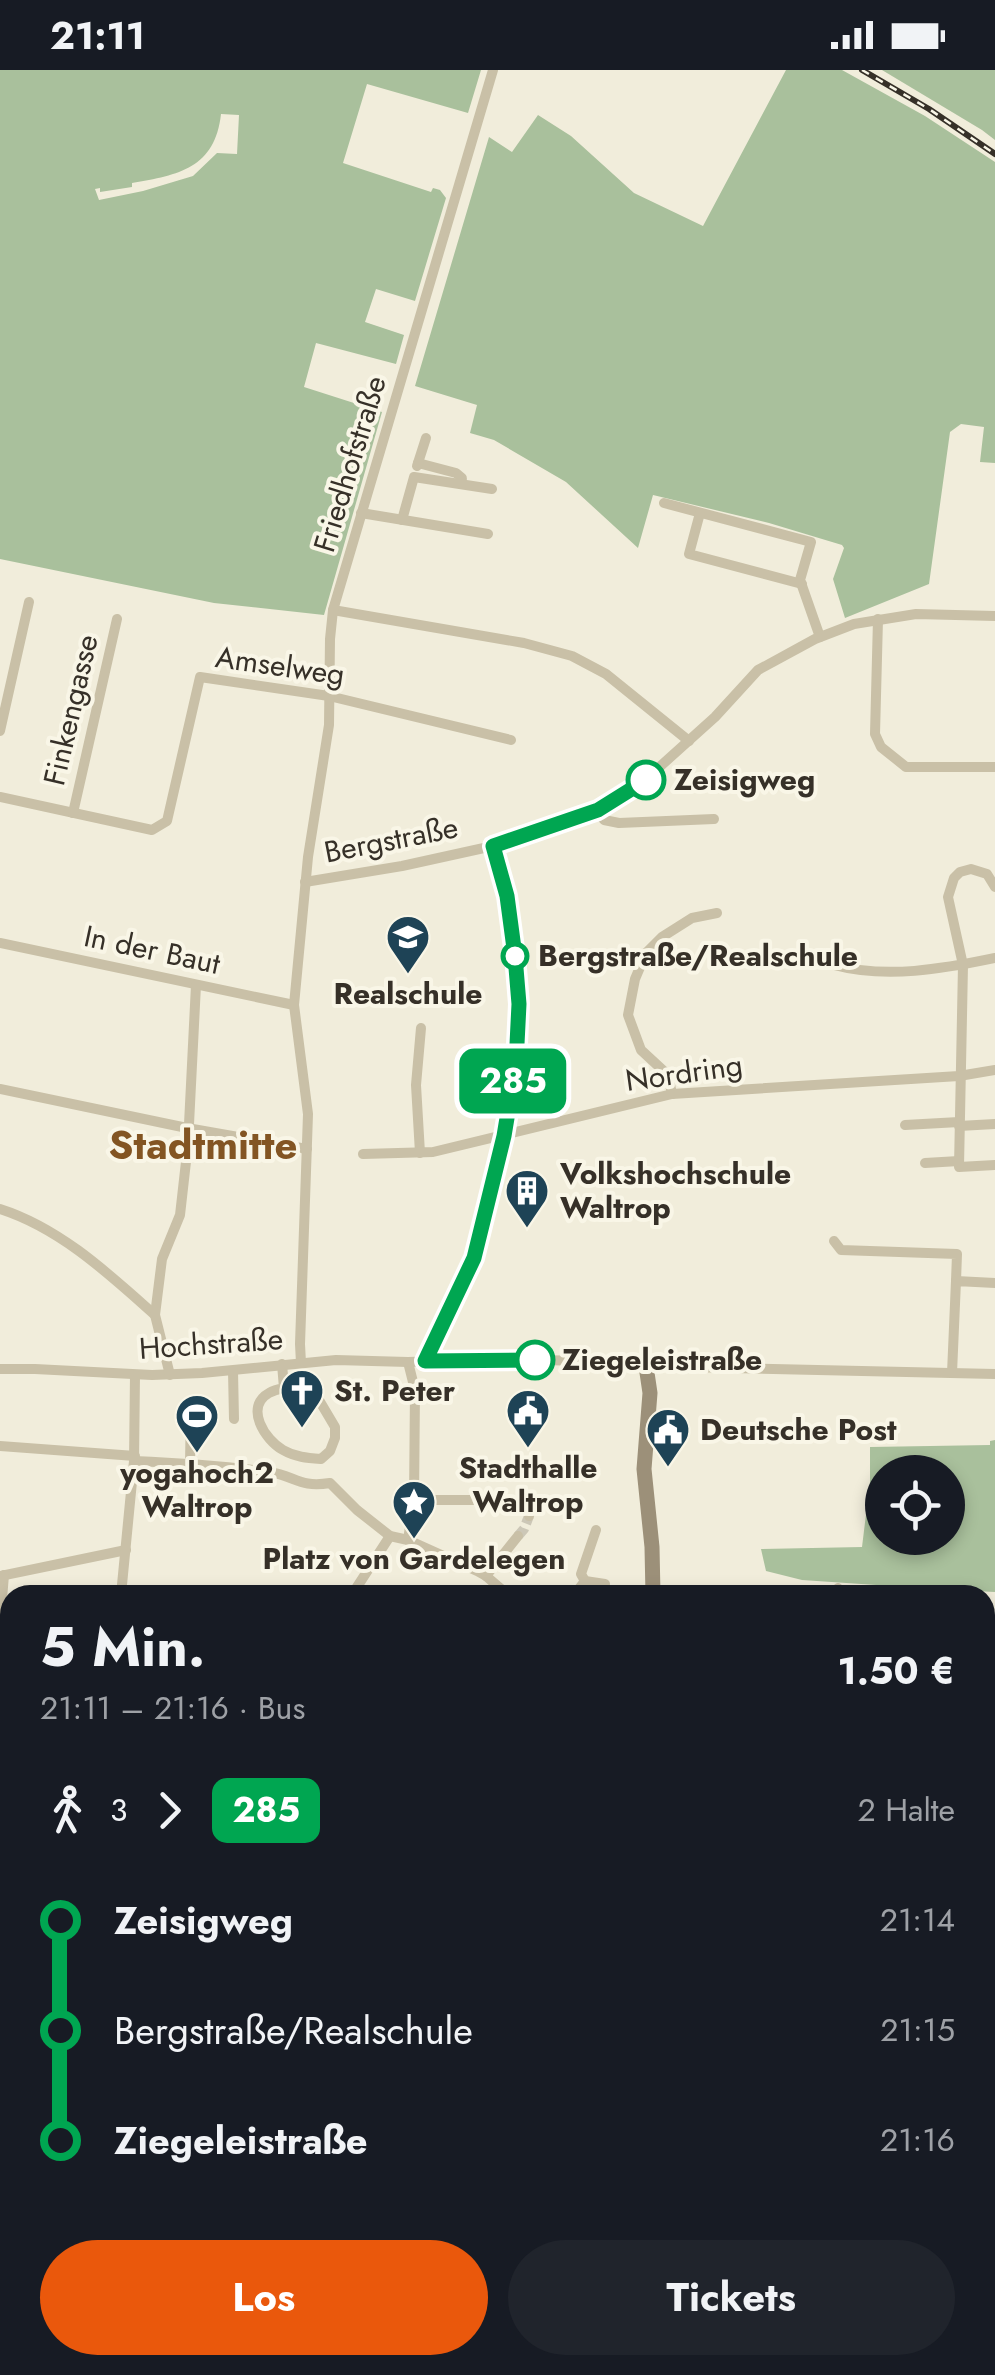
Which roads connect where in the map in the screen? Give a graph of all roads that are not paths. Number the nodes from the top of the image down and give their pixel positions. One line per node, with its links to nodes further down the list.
1 (494, 70): 8 (street, Friedhofstraße)
2 (426, 438): 3 (street)
3 (418, 462): 4 (street); 5 (street)
4 (414, 477): 5 (street); 10 (street)
5 (461, 484): 6 (street)
6 (492, 489)
7 (664, 503): 9 (street)
8 (361, 513): 10 (street); 14 (street, Friedhofstraße)
9 (700, 513): 12 (street); 12 (street)
10 (402, 520): 11 (street)
11 (488, 534)
12 (802, 584): 18 (street)
13 (29, 602): 20 (street)
14 (334, 610): 19 (street, Friedhofstraße); 22 (street)
15 (995, 616): 17 (street, Bergstraße)
16 (117, 619): 26 (street, Finkengasse)
17 (878, 619): 18 (street, Bergstraße); 23 (street)
18 (820, 636): 22 (street, Bergstraße)
19 (329, 696): 21 (street, Amselweg); 26 (street, Amselweg); 29 (street, Friedhofstraße)
20 (0, 732)
21 (511, 740)
22 (690, 741): 25 (street, Bergstraße)
23 (995, 767)
24 (0, 796): 26 (street)
25 (598, 810): 27 (street); 28 (street, Bergstraße)
26 (74, 813)
27 (714, 819)
28 (493, 846): 29 (street, Bergstraße); 47 (street)
29 (305, 882): 37 (street, Friedhofstraße)
30 (995, 888): 35 (street)
31 (718, 913): 42 (street)
32 (0, 943): 36 (street, In der Baut)
33 (995, 958): 35 (street)
34 (834, 965): 35 (street)
35 (963, 965): 40 (street)
36 (196, 984): 37 (street, In der Baut); 46 (street)
37 (294, 1005): 48 (street, Friedhofstraße)
38 (421, 1028): 49 (street)
39 (995, 1070): 40 (street, Nordring)
40 (959, 1076): 42 (street, Nordring); 43 (street)
41 (0, 1089): 46 (street)
42 (672, 1094): 47 (street, Nordring)
43 (959, 1124): 44 (street); 45 (street); 51 (street)
44 (995, 1124)
45 (906, 1125)
46 (187, 1128): 48 (street); 58 (street)
47 (504, 1136): 49 (street, Nordring); 59 (street)
48 (306, 1149): 61 (street, Friedhofstraße)
49 (420, 1152): 50 (street, Nordring)
50 (362, 1154)
51 (959, 1161): 52 (street); 53 (street)
52 (925, 1163)
53 (995, 1166)
54 (0, 1209): 58 (street)
55 (834, 1241): 56 (street)
56 (956, 1281): 57 (street); 66 (street)
57 (995, 1283)
58 (155, 1315): 69 (street)
59 (425, 1361): 60 (street, Hochstraße); 63 (street, Hochstraße)
60 (408, 1362): 61 (street, Hochstraße); 78 (street)
61 (301, 1363): 62 (street, Hochstraße)
62 (282, 1364): 65 (street, Hochstraße); 70 (street)
63 (646, 1366): 66 (street, Hochstraße); 93 (street)
64 (0, 1370): 68 (street, Hochstraße)
65 (233, 1370): 69 (street, Hochstraße); 72 (street)
66 (952, 1373): 67 (street, Hochstraße)
67 (995, 1374)
68 (135, 1375): 69 (street, Hochstraße); 75 (street)
69 (170, 1375)
70 (284, 1388): 74 (street); 74 (street)
71 (191, 1406): 76 (street)
72 (234, 1419)
73 (0, 1446): 75 (street)
74 (280, 1450): 77 (street)
75 (135, 1458): 76 (street); 84 (street)
76 (190, 1463): 77 (street)
77 (279, 1474): 81 (street)
78 (414, 1500): 79 (street); 83 (street)
79 (494, 1500)
80 (596, 1530): 87 (street)
81 (390, 1536): 83 (street); 90 (street)
82 (518, 1536): 86 (street)
83 (408, 1540): 86 (street)
84 (126, 1550): 85 (street); 89 (street)
85 (2, 1575)
86 (486, 1576): 91 (street)
87 (585, 1581): 88 (street); 92 (street)
88 (606, 1584)
89 (123, 1585)
90 (358, 1585)
91 (496, 1585)
92 (582, 1585)
93 (653, 1585)

